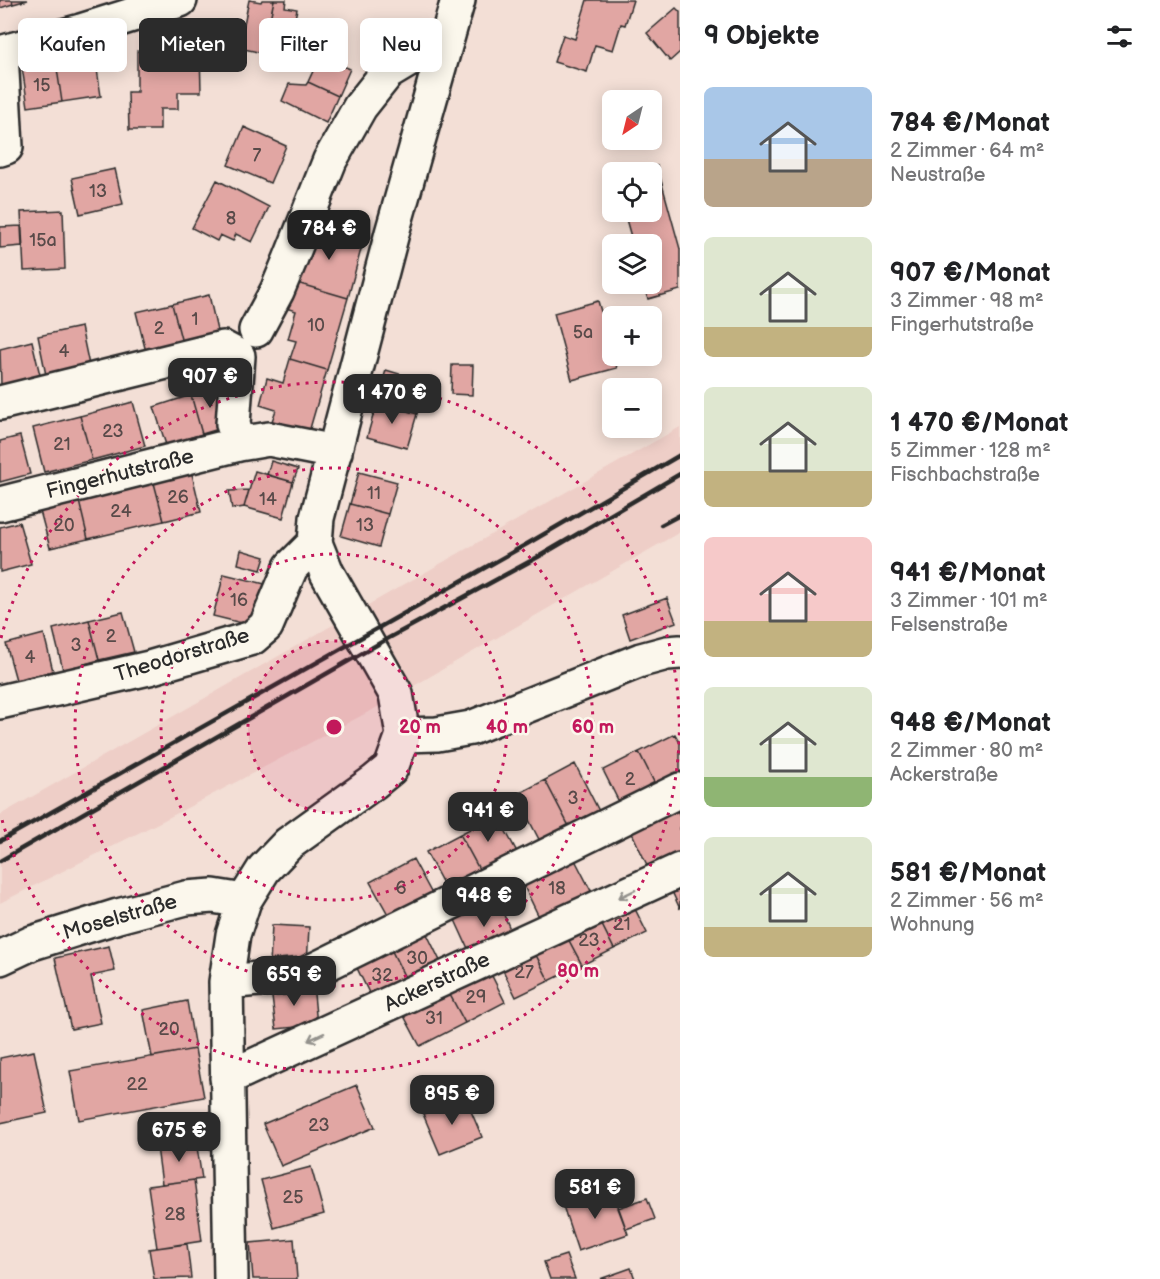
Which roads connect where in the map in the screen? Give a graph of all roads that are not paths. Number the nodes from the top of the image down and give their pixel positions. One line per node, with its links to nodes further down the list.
1 (180, 0): 4 (street)
2 (458, 0): 3 (street)
3 (447, 37): 6 (street); 9 (street)
4 (1, 53): 5 (street)
5 (0, 149)
6 (256, 330)
7 (0, 403): 8 (street)
8 (239, 444): 9 (street, Fingerhutstraße); 10 (street, Fingerhutstraße)
9 (335, 452): 11 (street)
10 (0, 504)
11 (315, 543): 13 (street, Theodorstraße); 14 (street)
12 (680, 652): 14 (street)
13 (0, 702)
14 (403, 735): 17 (street)
15 (680, 790): 19 (street)
16 (680, 870): 20 (street, Ackerstraße, one-way to 20)
17 (244, 901): 18 (street, Moselstraße); 19 (street)
18 (0, 958)
19 (226, 982): 20 (street)
20 (226, 1078): 21 (street)
21 (231, 1279)

